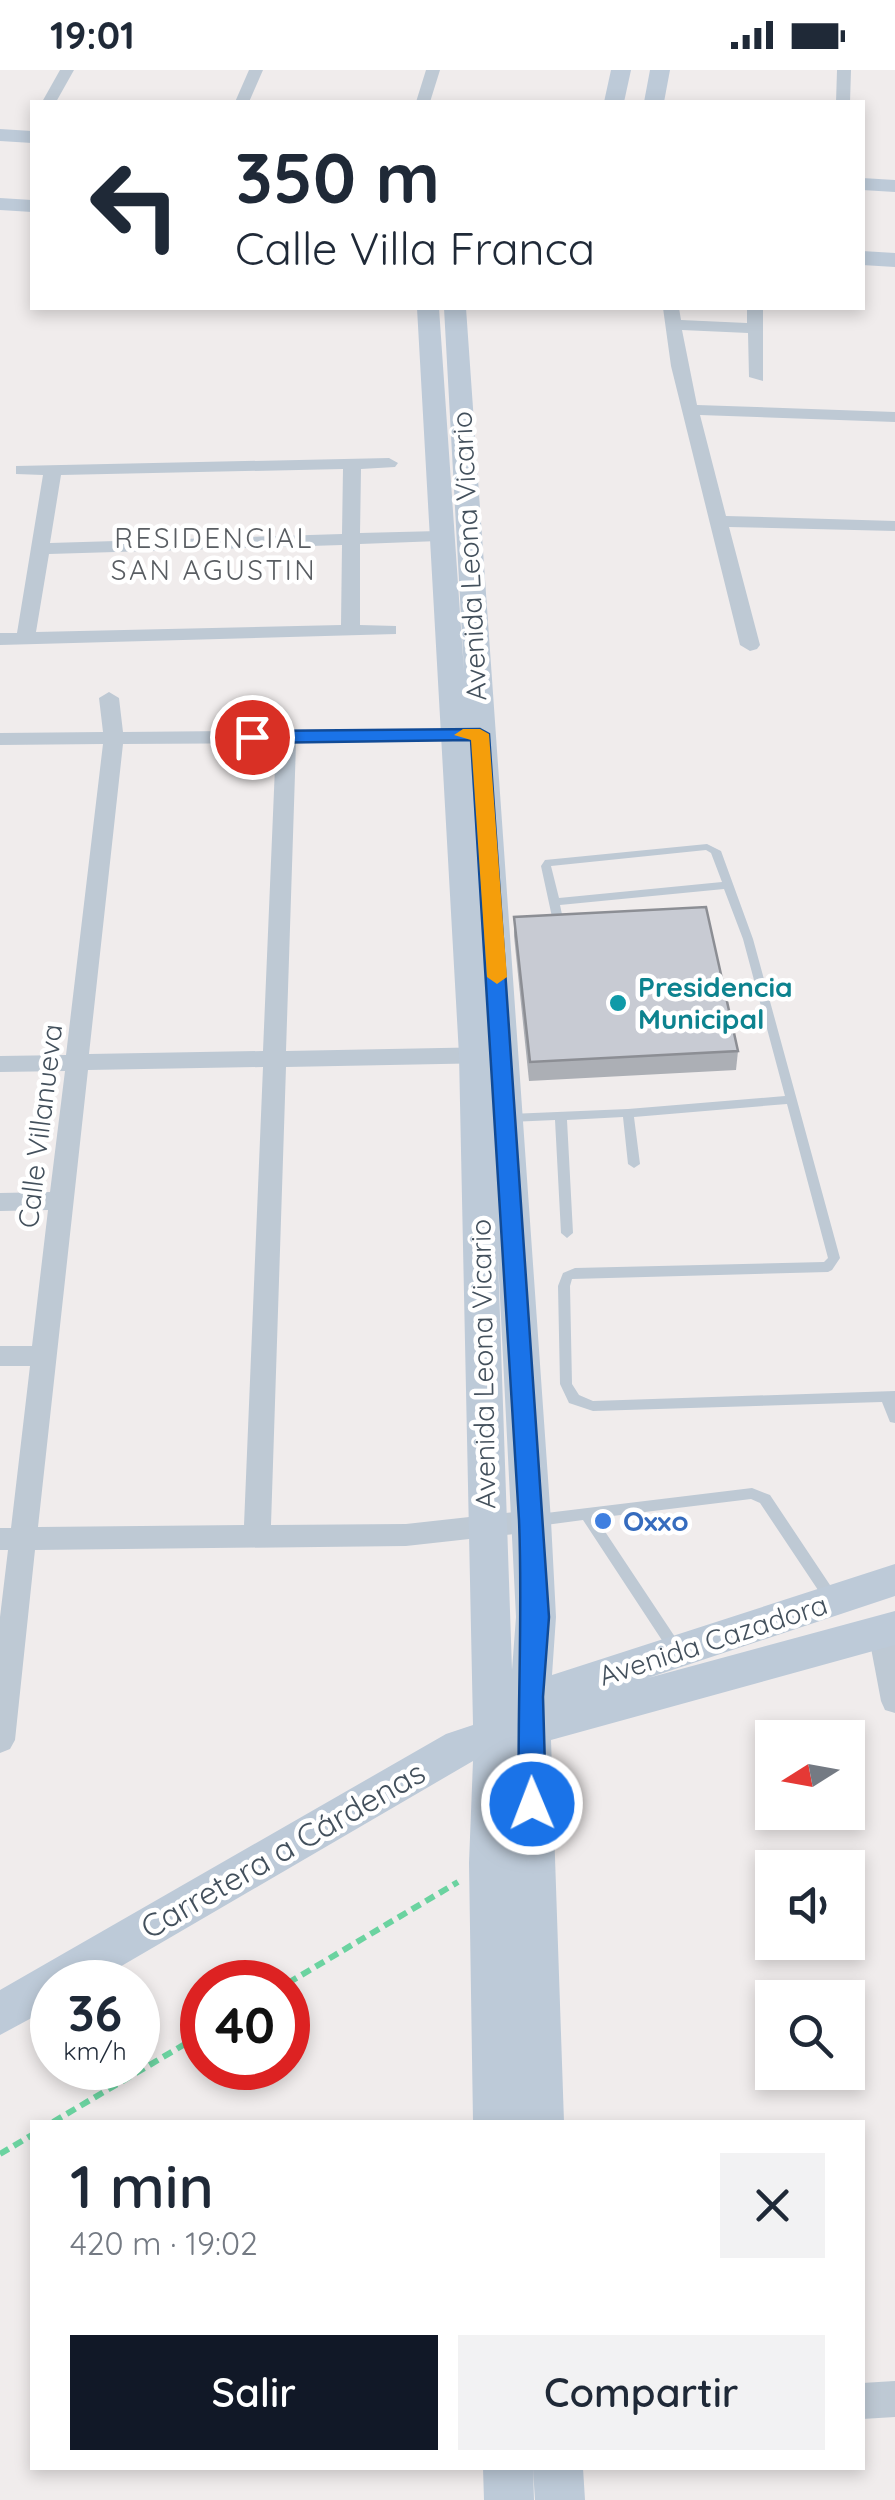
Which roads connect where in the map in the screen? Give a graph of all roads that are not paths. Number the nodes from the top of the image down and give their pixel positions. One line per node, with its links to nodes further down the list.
1 (66, 70): 7 (street)
2 (256, 70): 8 (street)
3 (433, 70): 9 (street)
4 (621, 70): 10 (street)
5 (660, 70): 11 (street)
6 (844, 70): 12 (street)
7 (50, 100)
8 (243, 100)
9 (424, 100)
10 (614, 100)
11 (654, 100)
12 (843, 100)
13 (0, 135): 14 (street)
14 (30, 136)
15 (865, 184): 16 (street)
16 (895, 186)
17 (0, 204): 18 (street)
18 (30, 206)
19 (0, 220): 20 (street)
20 (30, 222)
21 (865, 258): 22 (street)
22 (895, 260)
23 (865, 273): 24 (street)
24 (895, 274)
25 (428, 310): 39 (street, Avenida Leona Vicario)
26 (455, 310): 48 (street, Avenida Leona Vicario)
27 (756, 310): 29 (street)
28 (672, 316): 29 (street); 31 (street)
29 (756, 328): 30 (street)
30 (758, 377)
31 (690, 410): 32 (street); 37 (street)
32 (895, 417)
33 (352, 464): 34 (street); 36 (street); 40 (street)
34 (389, 464)
35 (22, 470): 36 (street)
36 (52, 470): 41 (street)
37 (718, 521): 38 (street); 46 (street)
38 (895, 526)
39 (440, 542): 40 (street); 48 (street, Avenida Leona Vicario)
40 (351, 543): 41 (street); 42 (street)
41 (40, 550): 44 (street)
42 (350, 630): 43 (street); 44 (street)
43 (389, 630)
44 (26, 638): 45 (street)
45 (0, 639)
46 (750, 645)
47 (110, 698): 50 (street, Calle Villanueva)
48 (466, 735): 49 (street); 55 (street, Avenida Leona Vicario); 55 (street, Avenida Leona Vicario)
49 (286, 737): 50 (street); 56 (street)
50 (114, 738): 51 (street); 58 (street, Calle Villanueva)
51 (0, 739)
52 (730, 885): 53 (lane); 53 (lane); 59 (lane)
53 (554, 902): 54 (lane)
54 (530, 924)
55 (489, 1055): 56 (street); 62 (street, Avenida Leona Vicario); 73 (street, Avenida Leona Vicario)
56 (274, 1060): 58 (street); 74 (street)
57 (0, 1064): 58 (street)
58 (78, 1064): 64 (street, Calle Villanueva)
59 (792, 1100): 60 (lane); 69 (lane)
60 (628, 1112): 61 (lane); 63 (lane)
61 (561, 1116): 62 (lane); 66 (lane)
62 (507, 1118): 72 (street, Avenida Leona Vicario)
63 (634, 1164)
64 (61, 1200): 65 (street); 68 (street, Calle Villanueva)
65 (0, 1202)
66 (567, 1233)
67 (0, 1356): 68 (street)
68 (44, 1356): 75 (street, Calle Villanueva)
69 (891, 1397): 70 (lane)
70 (895, 1418)
71 (587, 1515): 72 (lane); 77 (lane); 79 (lane)
72 (532, 1520): 73 (street); 83 (street, Avenida Leona Vicario)
73 (487, 1525): 74 (street); 83 (street, Avenida Leona Vicario)
74 (257, 1536): 75 (street)
75 (11, 1538): 81 (street, Calle Villanueva)
76 (895, 1580): 77 (street, Avenida Cazadora)
77 (832, 1600): 79 (street, Avenida Cazadora)
78 (889, 1630): 80 (street, Avenida Cazadora); 82 (street)
79 (677, 1652): 80 (street, Avenida Cazadora)
80 (599, 1694): 83 (street, Avenida Cazadora)
81 (2, 1701): 84 (street, Calle Villanueva)
82 (895, 1701)
83 (502, 1725): 85 (street, Carretera a Cárdenas); 88 (street, Avenida Leona Vicario); 89 (street, Avenida Leona Vicario)
84 (0, 1740)
85 (93, 1960)
86 (30, 1996): 87 (street, Carretera a Cárdenas)
87 (0, 2014)
88 (496, 2120)
89 (541, 2120)
90 (865, 2400): 91 (street)
91 (895, 2400)
92 (508, 2470): 94 (street)
93 (558, 2470): 95 (street)
94 (509, 2500)
95 (560, 2500)

